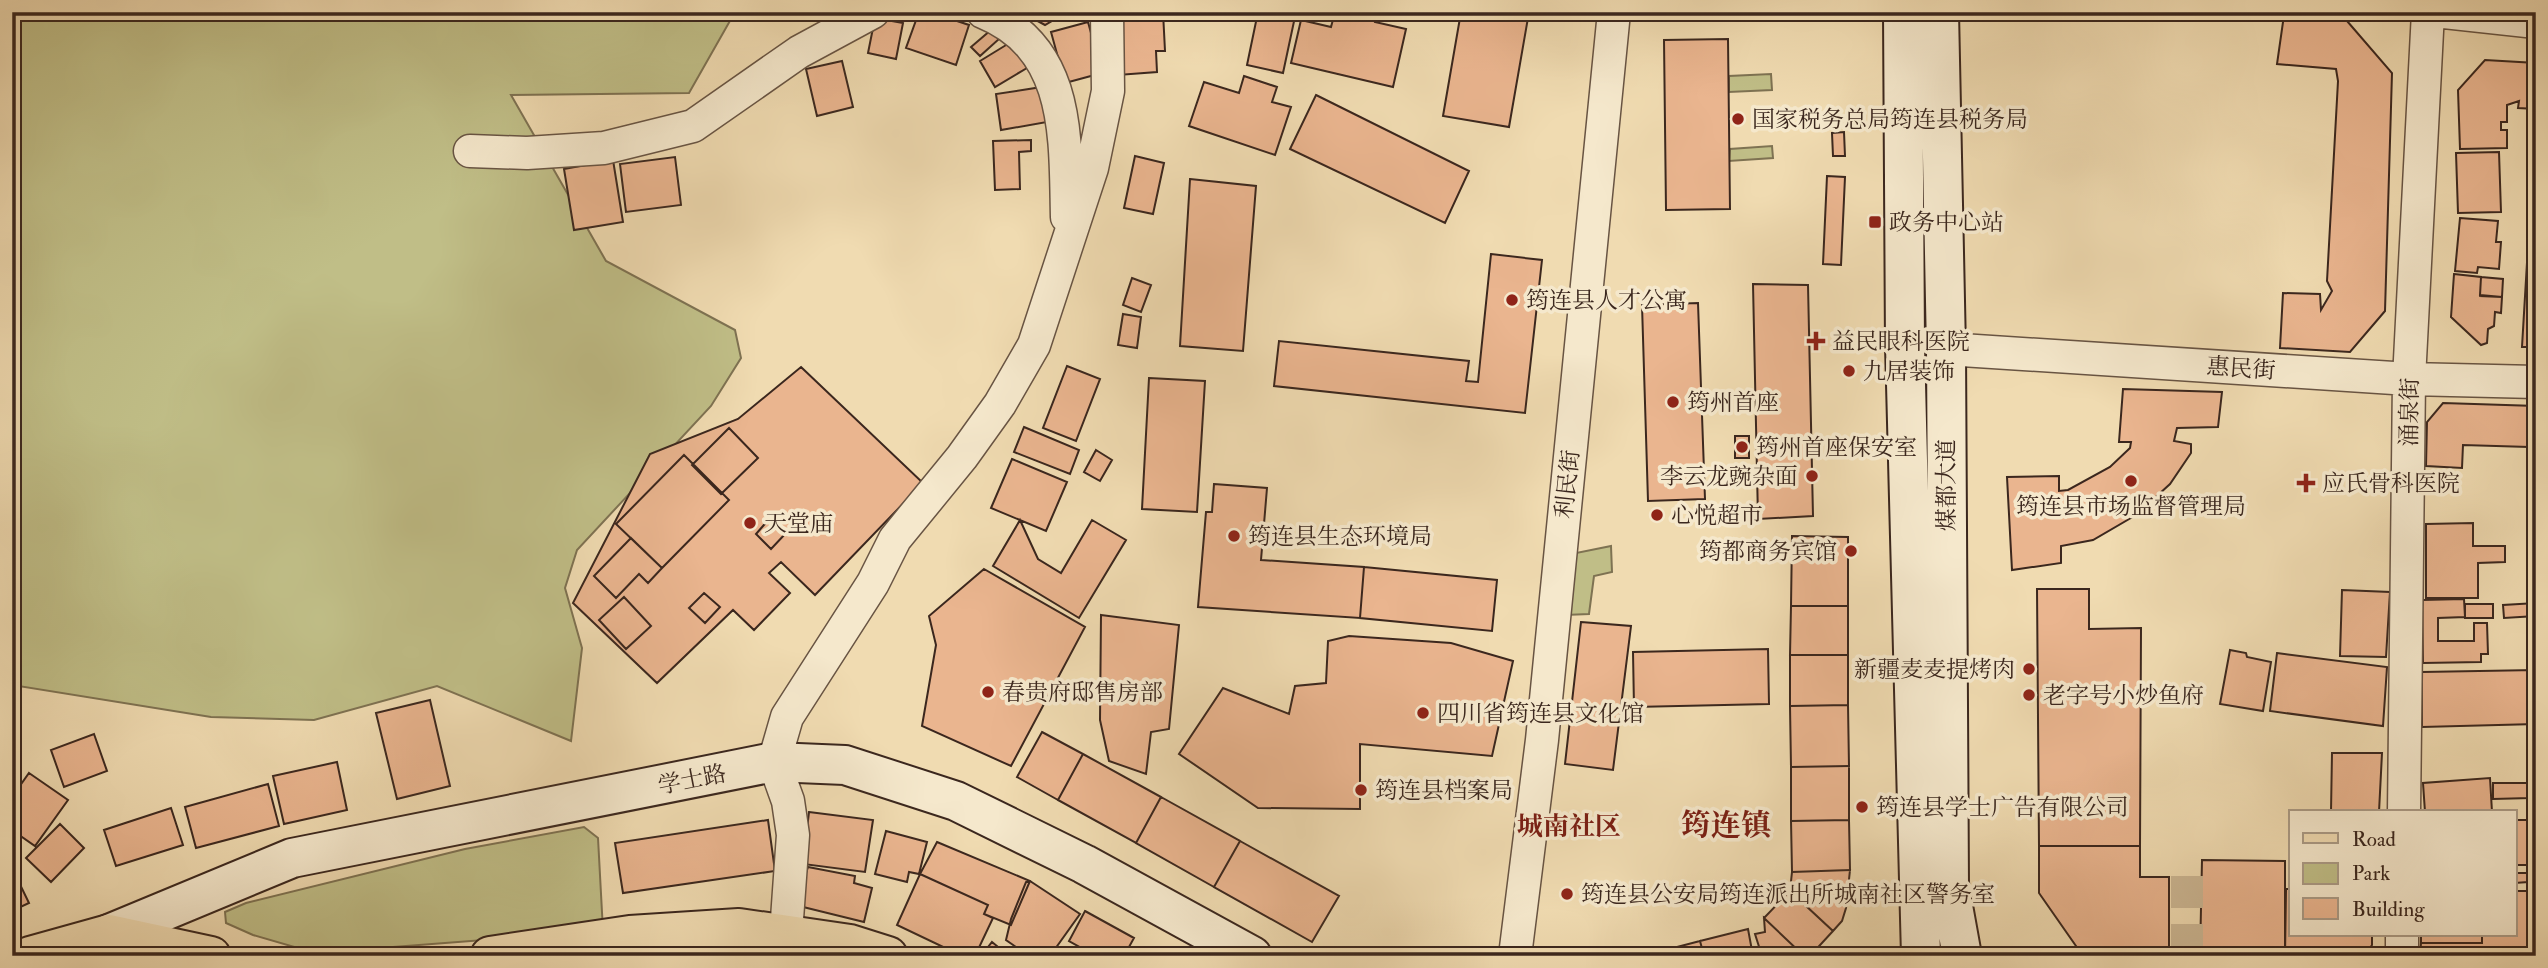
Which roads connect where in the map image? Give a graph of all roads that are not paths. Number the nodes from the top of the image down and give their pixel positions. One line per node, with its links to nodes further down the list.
1 (873, 12): 10 (street)
2 (983, 12): 11 (street)
3 (1107, 12): 11 (street)
4 (1614, 12): 26 (street, 利民街)
5 (1903, 12): 27 (main road, 煤都大道)
6 (1939, 12): 12 (main road, 煤都大道)
7 (2428, 12): 13 (street, 涌泉街)
8 (2444, 12): 9 (street)
9 (2523, 18)
10 (470, 151)
11 (1068, 243): 15 (street)
12 (1945, 349): 13 (street, 惠民街); 28 (main road, 煤都大道)
13 (2409, 379): 14 (street, 惠民街); 16 (street, 涌泉街)
14 (2536, 382)
15 (774, 762): 17 (street); 18 (main road, 学士路); 25 (main road, 学士路)
16 (2404, 810)
17 (786, 933): 20 (main road); 24 (main road)
18 (108, 934): 21 (main road); 22 (main road)
19 (2402, 936): 29 (street)
20 (632, 945): 23 (main road)
21 (30, 956)
22 (211, 956)
23 (490, 956)
24 (888, 956)
25 (1252, 956)
26 (1515, 956)
27 (1921, 956)
28 (1962, 956)
29 (2402, 956)

